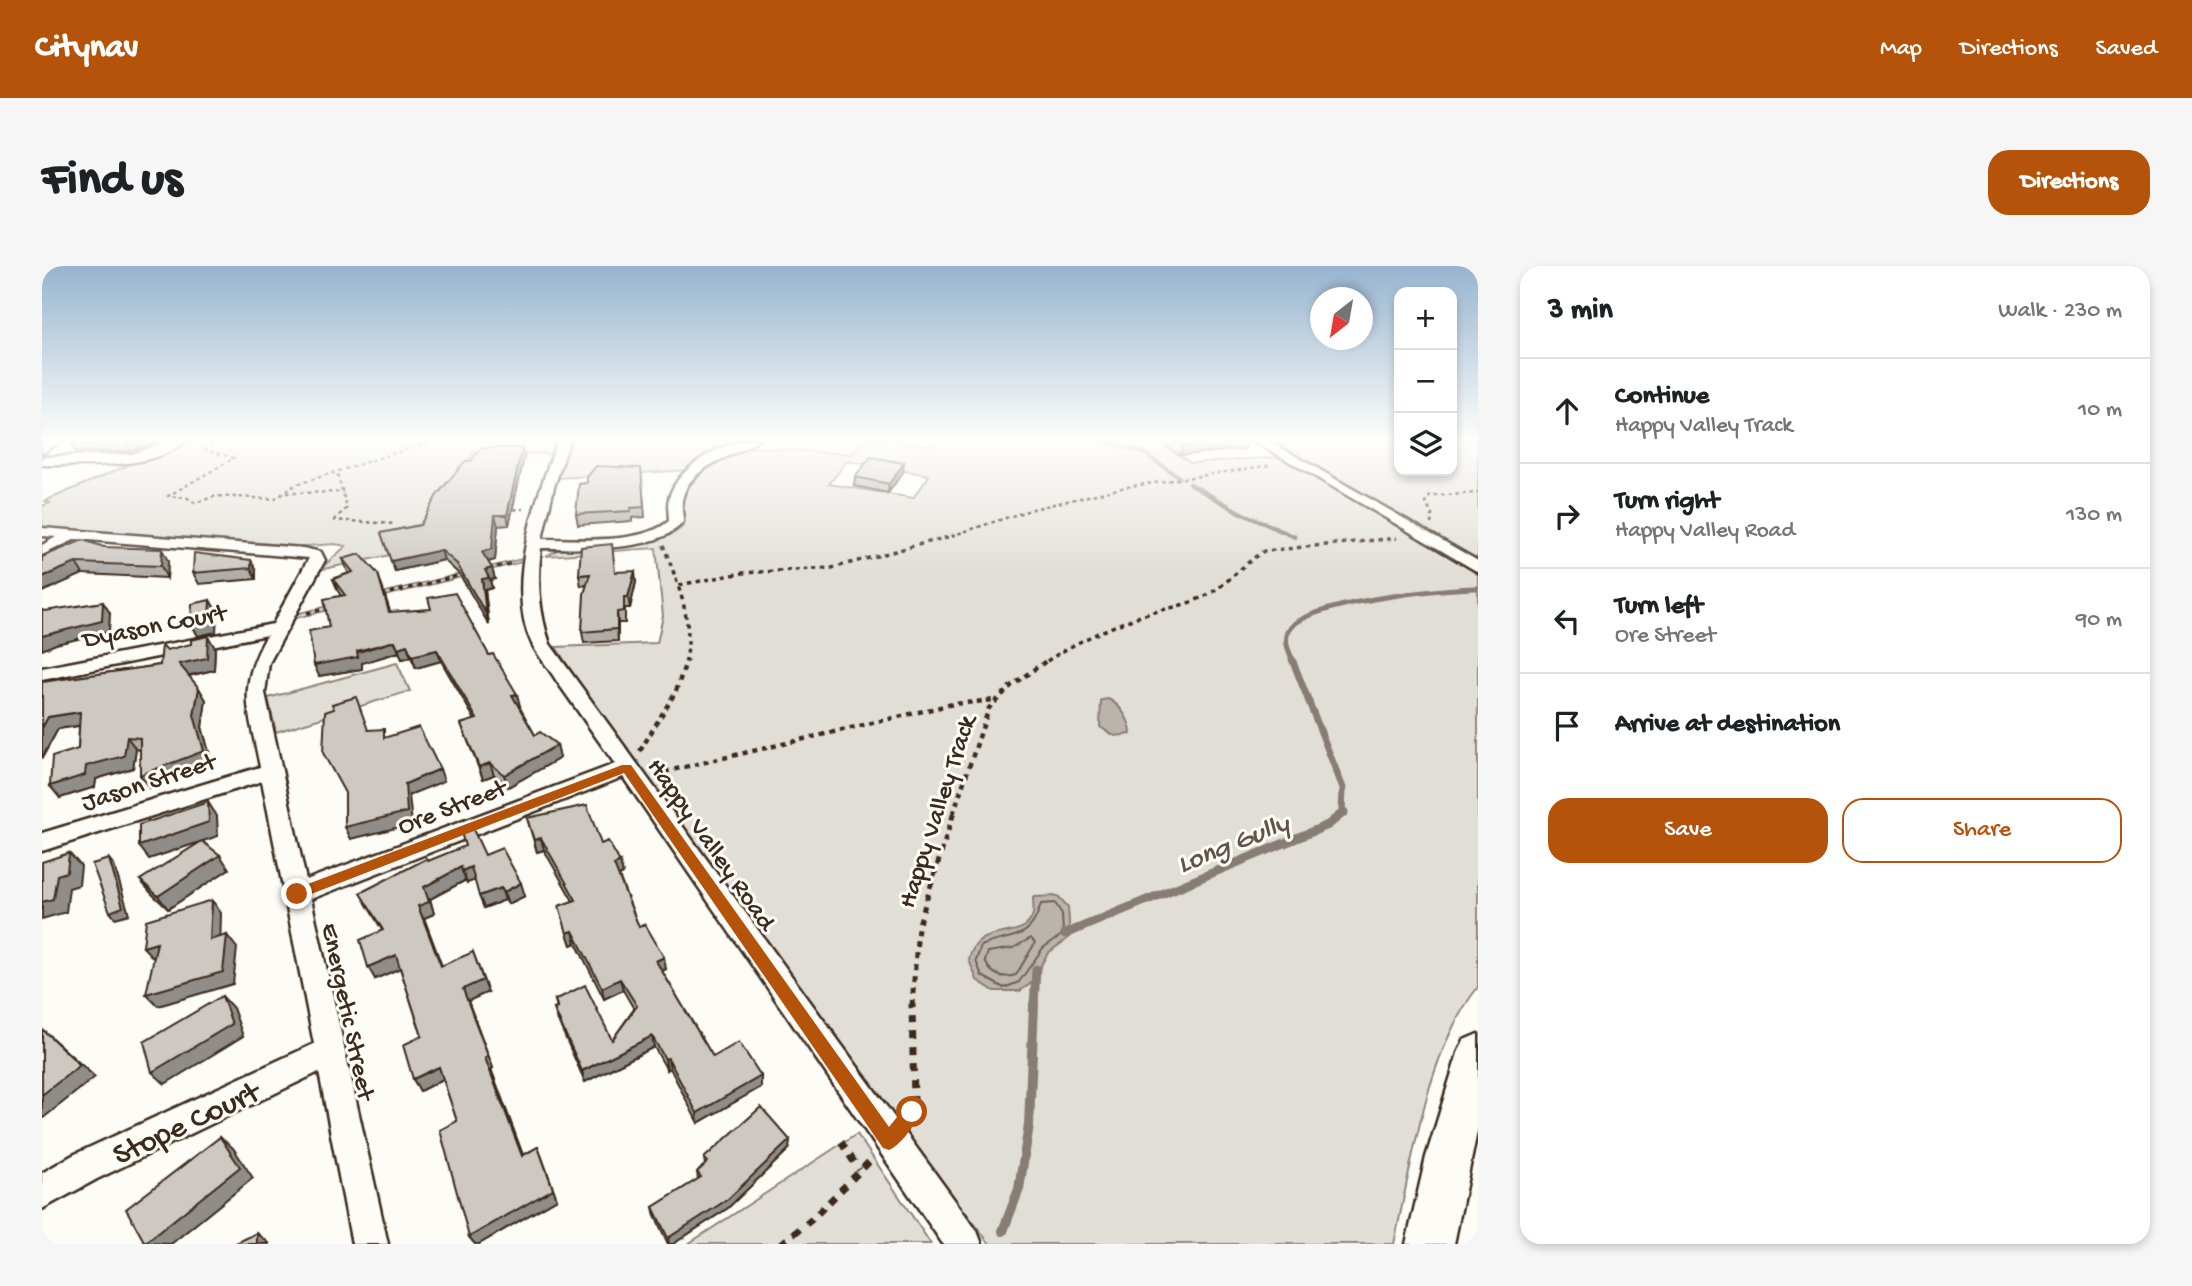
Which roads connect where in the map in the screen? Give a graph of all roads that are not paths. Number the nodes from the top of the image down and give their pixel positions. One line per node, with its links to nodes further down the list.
1 (548, 485): 6 (street, Happy Valley Road)
2 (684, 485): 6 (street)
3 (1335, 485): 8 (street)
4 (42, 532): 5 (street, Energetic Street)
5 (74, 534): 7 (street); 9 (street, Energetic Street)
6 (535, 544): 12 (street, Happy Valley Road)
7 (42, 551)
8 (1478, 568)
9 (277, 628): 10 (street, Dyason Court); 11 (street, Energetic Street)
10 (42, 674)
11 (270, 771): 13 (street, Jason Street); 14 (street, Energetic Street)
12 (630, 773): 14 (street, Ore Street); 19 (street, Happy Valley Road)
13 (42, 842)
14 (297, 894): 15 (street, Energetic Street)
15 (329, 1052): 17 (street, Stope Court); 18 (street, Energetic Street)
16 (1478, 1053): 20 (main road)
17 (42, 1192)
18 (370, 1244)
19 (964, 1244)
20 (1430, 1244)

